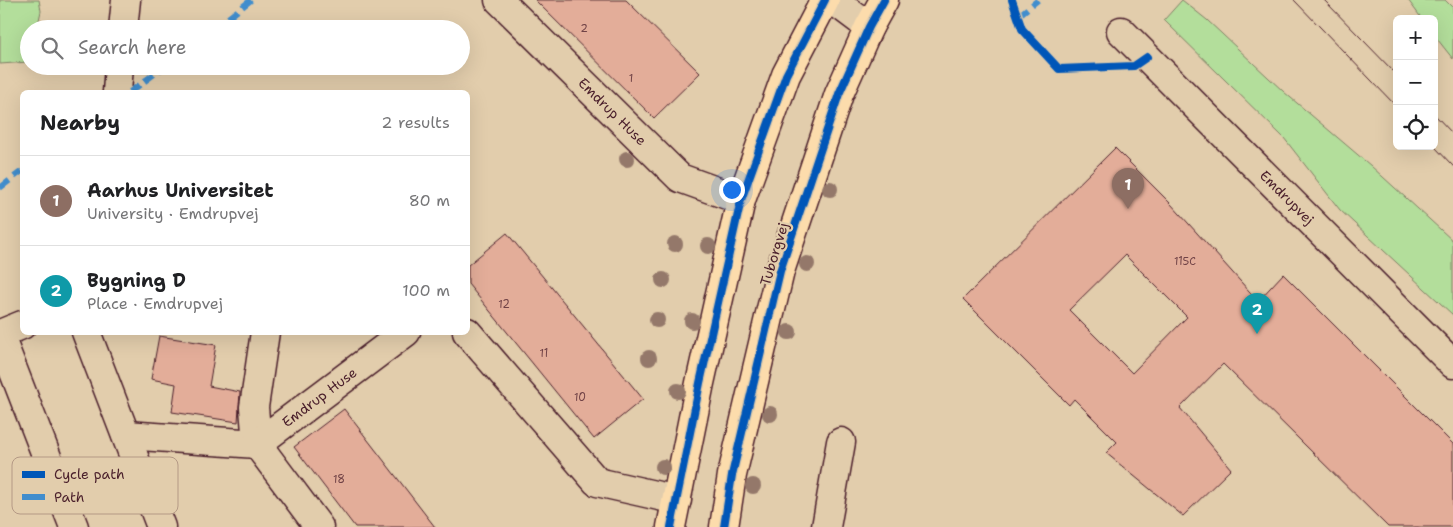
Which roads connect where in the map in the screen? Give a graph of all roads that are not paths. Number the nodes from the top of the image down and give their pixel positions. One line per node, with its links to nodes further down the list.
1 (126, 0): 6 (street)
2 (499, 0): 11 (street, Emdrup Huse)
3 (825, 0): 11 (main road)
4 (833, 0): 7 (street)
5 (884, 0): 7 (main road, Tuborgvej)
6 (124, 20)
7 (869, 27): 31 (main road, Tuborgvej)
8 (1121, 31): 18 (street, Emdrupvej)
9 (118, 75): 10 (street)
10 (117, 90)
11 (741, 200): 24 (main road)
12 (20, 326): 13 (street)
13 (0, 335): 22 (street)
14 (87, 335): 19 (street)
15 (266, 335): 21 (street)
16 (402, 335): 21 (street, Emdrup Huse)
17 (470, 335): 24 (street)
18 (1453, 364)
19 (126, 435): 21 (street); 23 (street)
20 (841, 442): 32 (street)
21 (256, 444): 29 (street)
22 (47, 457)
23 (135, 457)
24 (676, 500): 30 (main road)
25 (69, 514): 27 (street)
26 (157, 514): 28 (street)
27 (74, 527)
28 (162, 527)
29 (319, 527)
30 (671, 527)
31 (724, 527)
32 (826, 527)

